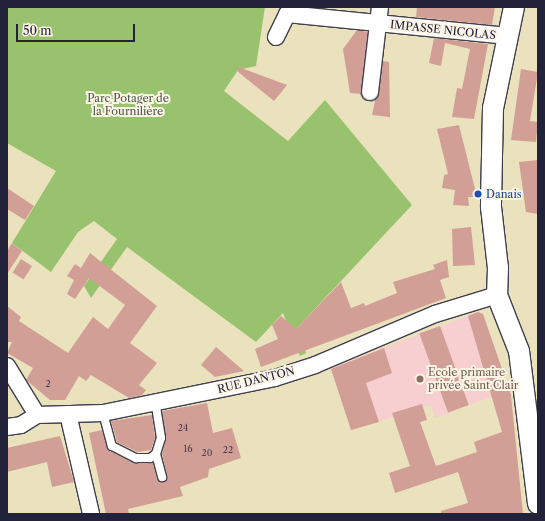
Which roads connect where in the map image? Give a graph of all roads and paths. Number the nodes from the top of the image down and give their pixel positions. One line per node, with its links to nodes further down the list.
1 (380, 7): 3 (street, IMPASSE NICOLAS)
2 (514, 7): 4 (street)
3 (378, 23): 4 (street, IMPASSE NICOLAS); 5 (street, IMPASSE NICOLAS); 6 (street, IMPASSE NICOLAS)
4 (508, 36): 7 (street)
5 (276, 37)
6 (370, 92)
7 (497, 295): 9 (street, RUE DANTON); 13 (street)
8 (7, 366): 12 (street)
9 (156, 404): 10 (street, RUE DANTON); 15 (lane)
10 (103, 413): 11 (street, RUE DANTON); 15 (lane)
11 (68, 414): 12 (street, RUE DANTON); 18 (street)
12 (37, 415): 14 (street, RUE DANTON)
13 (533, 425): 17 (street)
14 (7, 428)
15 (156, 454): 16 (lane)
16 (162, 477)
17 (538, 504)
18 (91, 514)

